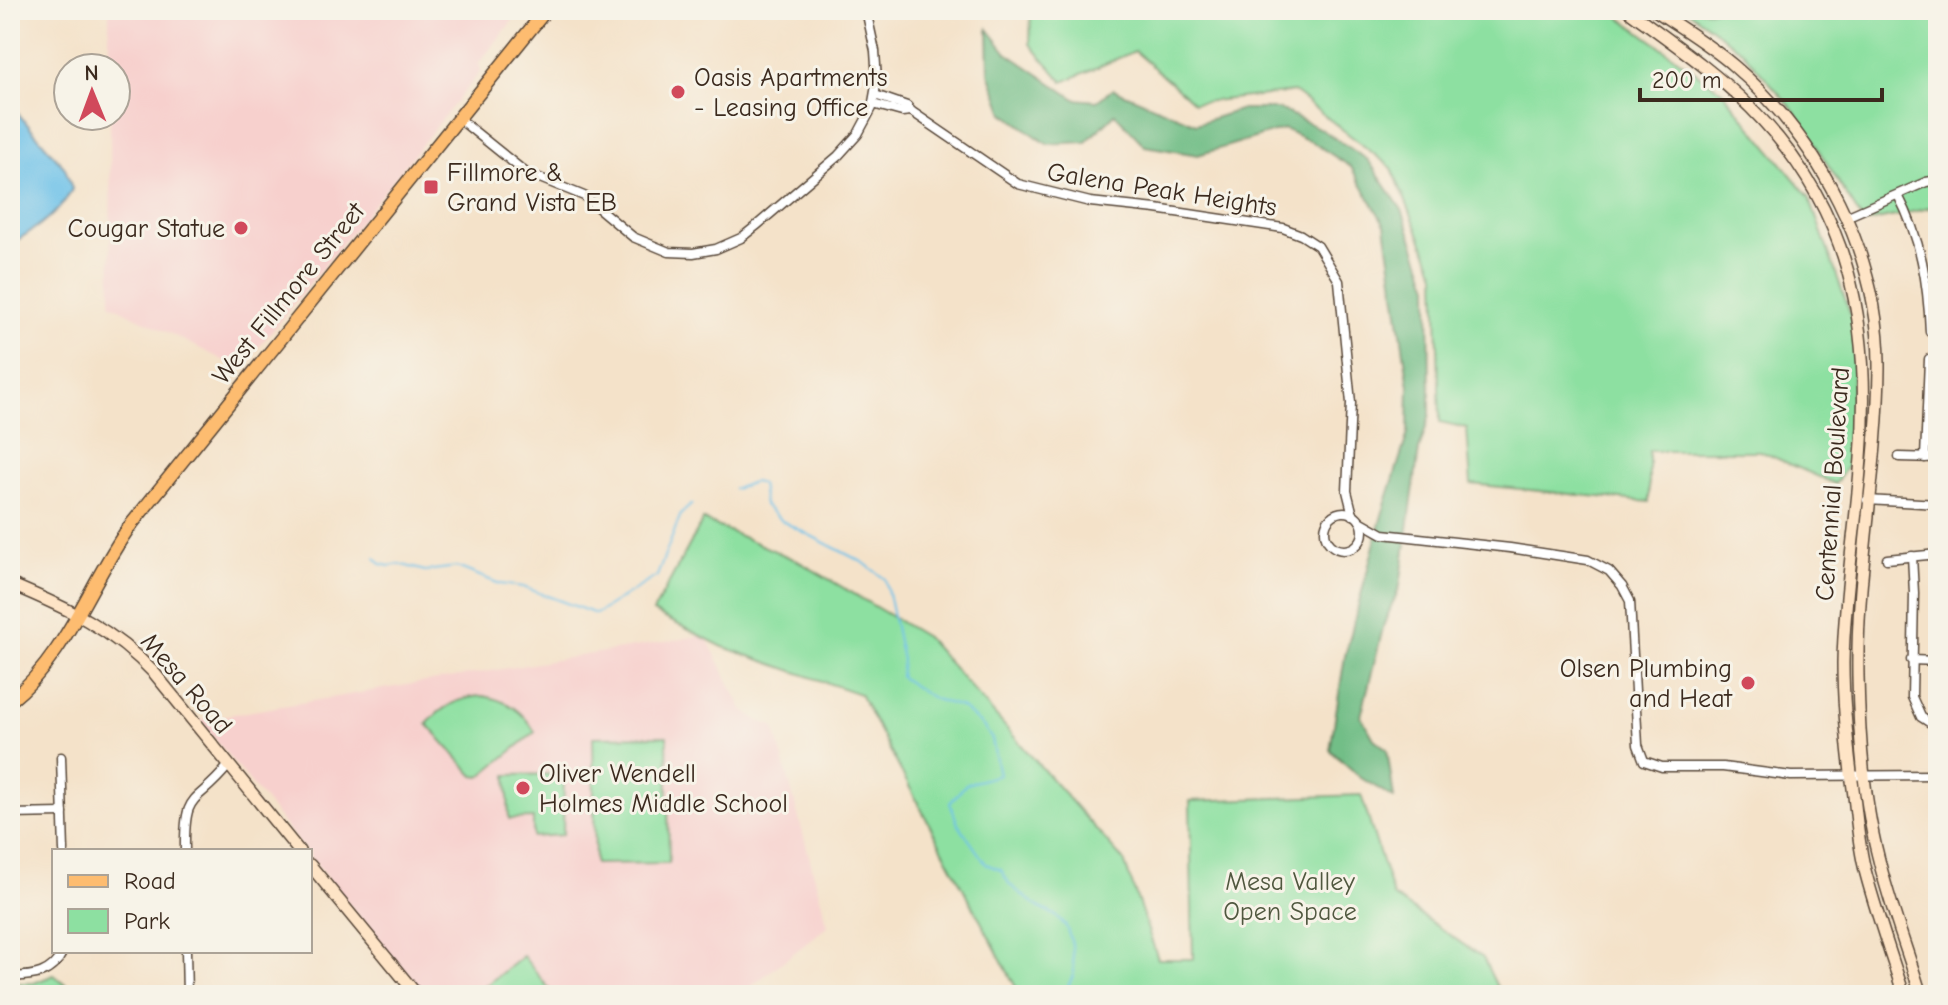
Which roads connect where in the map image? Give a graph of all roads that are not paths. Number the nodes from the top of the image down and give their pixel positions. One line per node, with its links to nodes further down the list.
1 (546, 10): 8 (main road, West Fillmore Street)
2 (866, 10): 7 (street)
3 (1628, 10): 6 (main road, Centennial Boulevard)
4 (1655, 10): 5 (main road, Centennial Boulevard)
5 (1682, 29): 6 (main road); 11 (main road, Centennial Boulevard)
6 (1674, 42): 19 (main road, Centennial Boulevard)
7 (874, 99): 8 (street); 18 (street, Galena Peak Heights)
8 (458, 118): 29 (main road, West Fillmore Street)
9 (1938, 180): 10 (street)
10 (1898, 195): 11 (street); 12 (street)
11 (1846, 217): 19 (main road, Centennial Boulevard)
12 (1930, 332)
13 (1929, 359): 14 (street)
14 (1933, 378): 16 (street)
15 (1899, 457): 16 (street)
16 (1925, 458): 17 (street)
17 (1938, 458)
18 (1347, 491): 21 (street); 22 (street)
19 (1863, 500): 20 (street); 37 (main road, Centennial Boulevard)
20 (1938, 504)
21 (1337, 513): 22 (street); 24 (street)
22 (1356, 518): 23 (street); 24 (street)
23 (1383, 534): 24 (street); 37 (street)
24 (1359, 542)
25 (1938, 554): 26 (street)
26 (1912, 556): 27 (street); 30 (street)
27 (1887, 559)
28 (10, 584): 29 (main road, Mesa Road)
29 (78, 613): 32 (main road, West Fillmore Street); 35 (main road, Mesa Road)
30 (1911, 660): 31 (street); 33 (street)
31 (1938, 661)
32 (10, 701)
33 (1938, 728)
34 (61, 757): 38 (street)
35 (228, 766): 41 (street); 42 (main road, Mesa Road)
36 (1938, 775): 37 (street)
37 (1858, 777): 49 (main road, Centennial Boulevard); 50 (main road, Centennial Boulevard)
38 (63, 813): 39 (street); 40 (street)
39 (10, 814)
40 (64, 849)
41 (185, 849)
42 (297, 849)
43 (312, 867): 48 (main road)
44 (62, 953): 46 (street)
45 (186, 953): 47 (street)
46 (10, 977)
47 (187, 995)
48 (417, 995)
49 (1904, 995)
50 (1921, 995)

